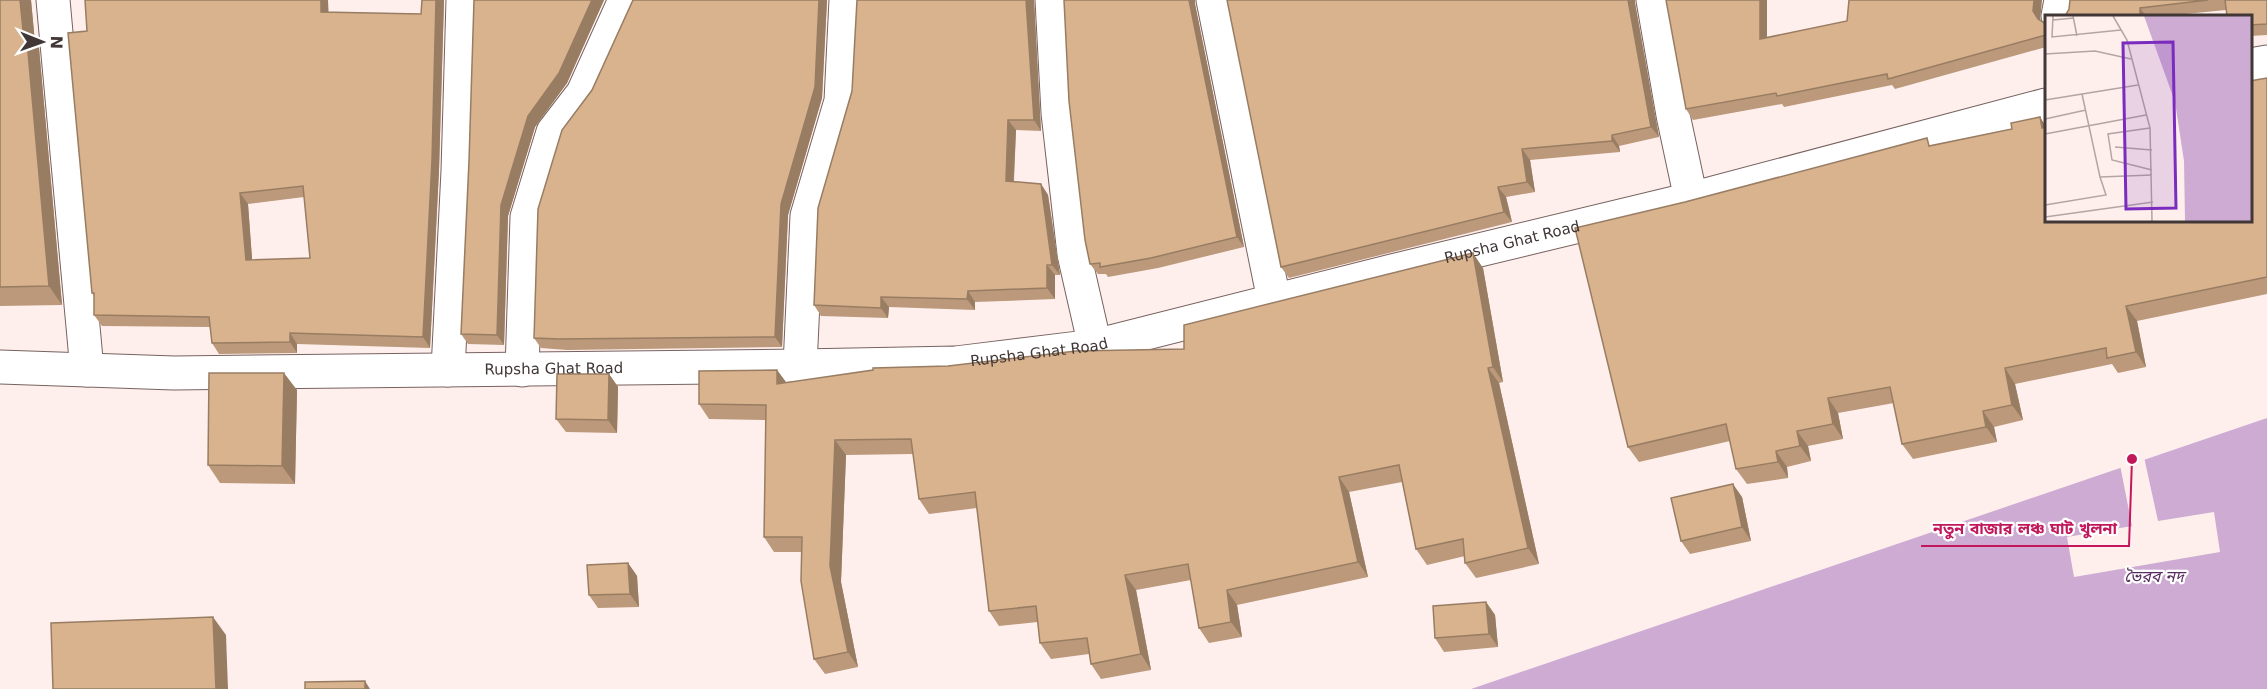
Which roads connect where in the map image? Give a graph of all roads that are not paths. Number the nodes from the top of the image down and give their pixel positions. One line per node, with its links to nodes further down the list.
1 (53, 0): 18 (street)
2 (463, 0): 19 (street)
3 (625, 0): 20 (street)
4 (846, 0): 16 (street)
5 (1052, 0): 15 (street)
6 (1213, 0): 14 (street)
7 (1653, 0): 13 (street)
8 (2061, 0): 9 (street)
9 (2058, 15)
10 (2267, 62): 11 (street)
11 (2252, 65)
12 (2045, 99): 13 (street, Rupsha Ghat Road)
13 (1691, 199): 14 (street, Rupsha Ghat Road)
14 (1274, 300): 15 (street, Rupsha Ghat Road)
15 (1095, 346): 16 (street, Rupsha Ghat Road)
16 (800, 366): 20 (street, Rupsha Ghat Road)
17 (0, 368): 18 (street, Rupsha Ghat Road)
18 (87, 370): 19 (street, Rupsha Ghat Road)
19 (448, 370): 20 (street, Rupsha Ghat Road)
20 (522, 370)

